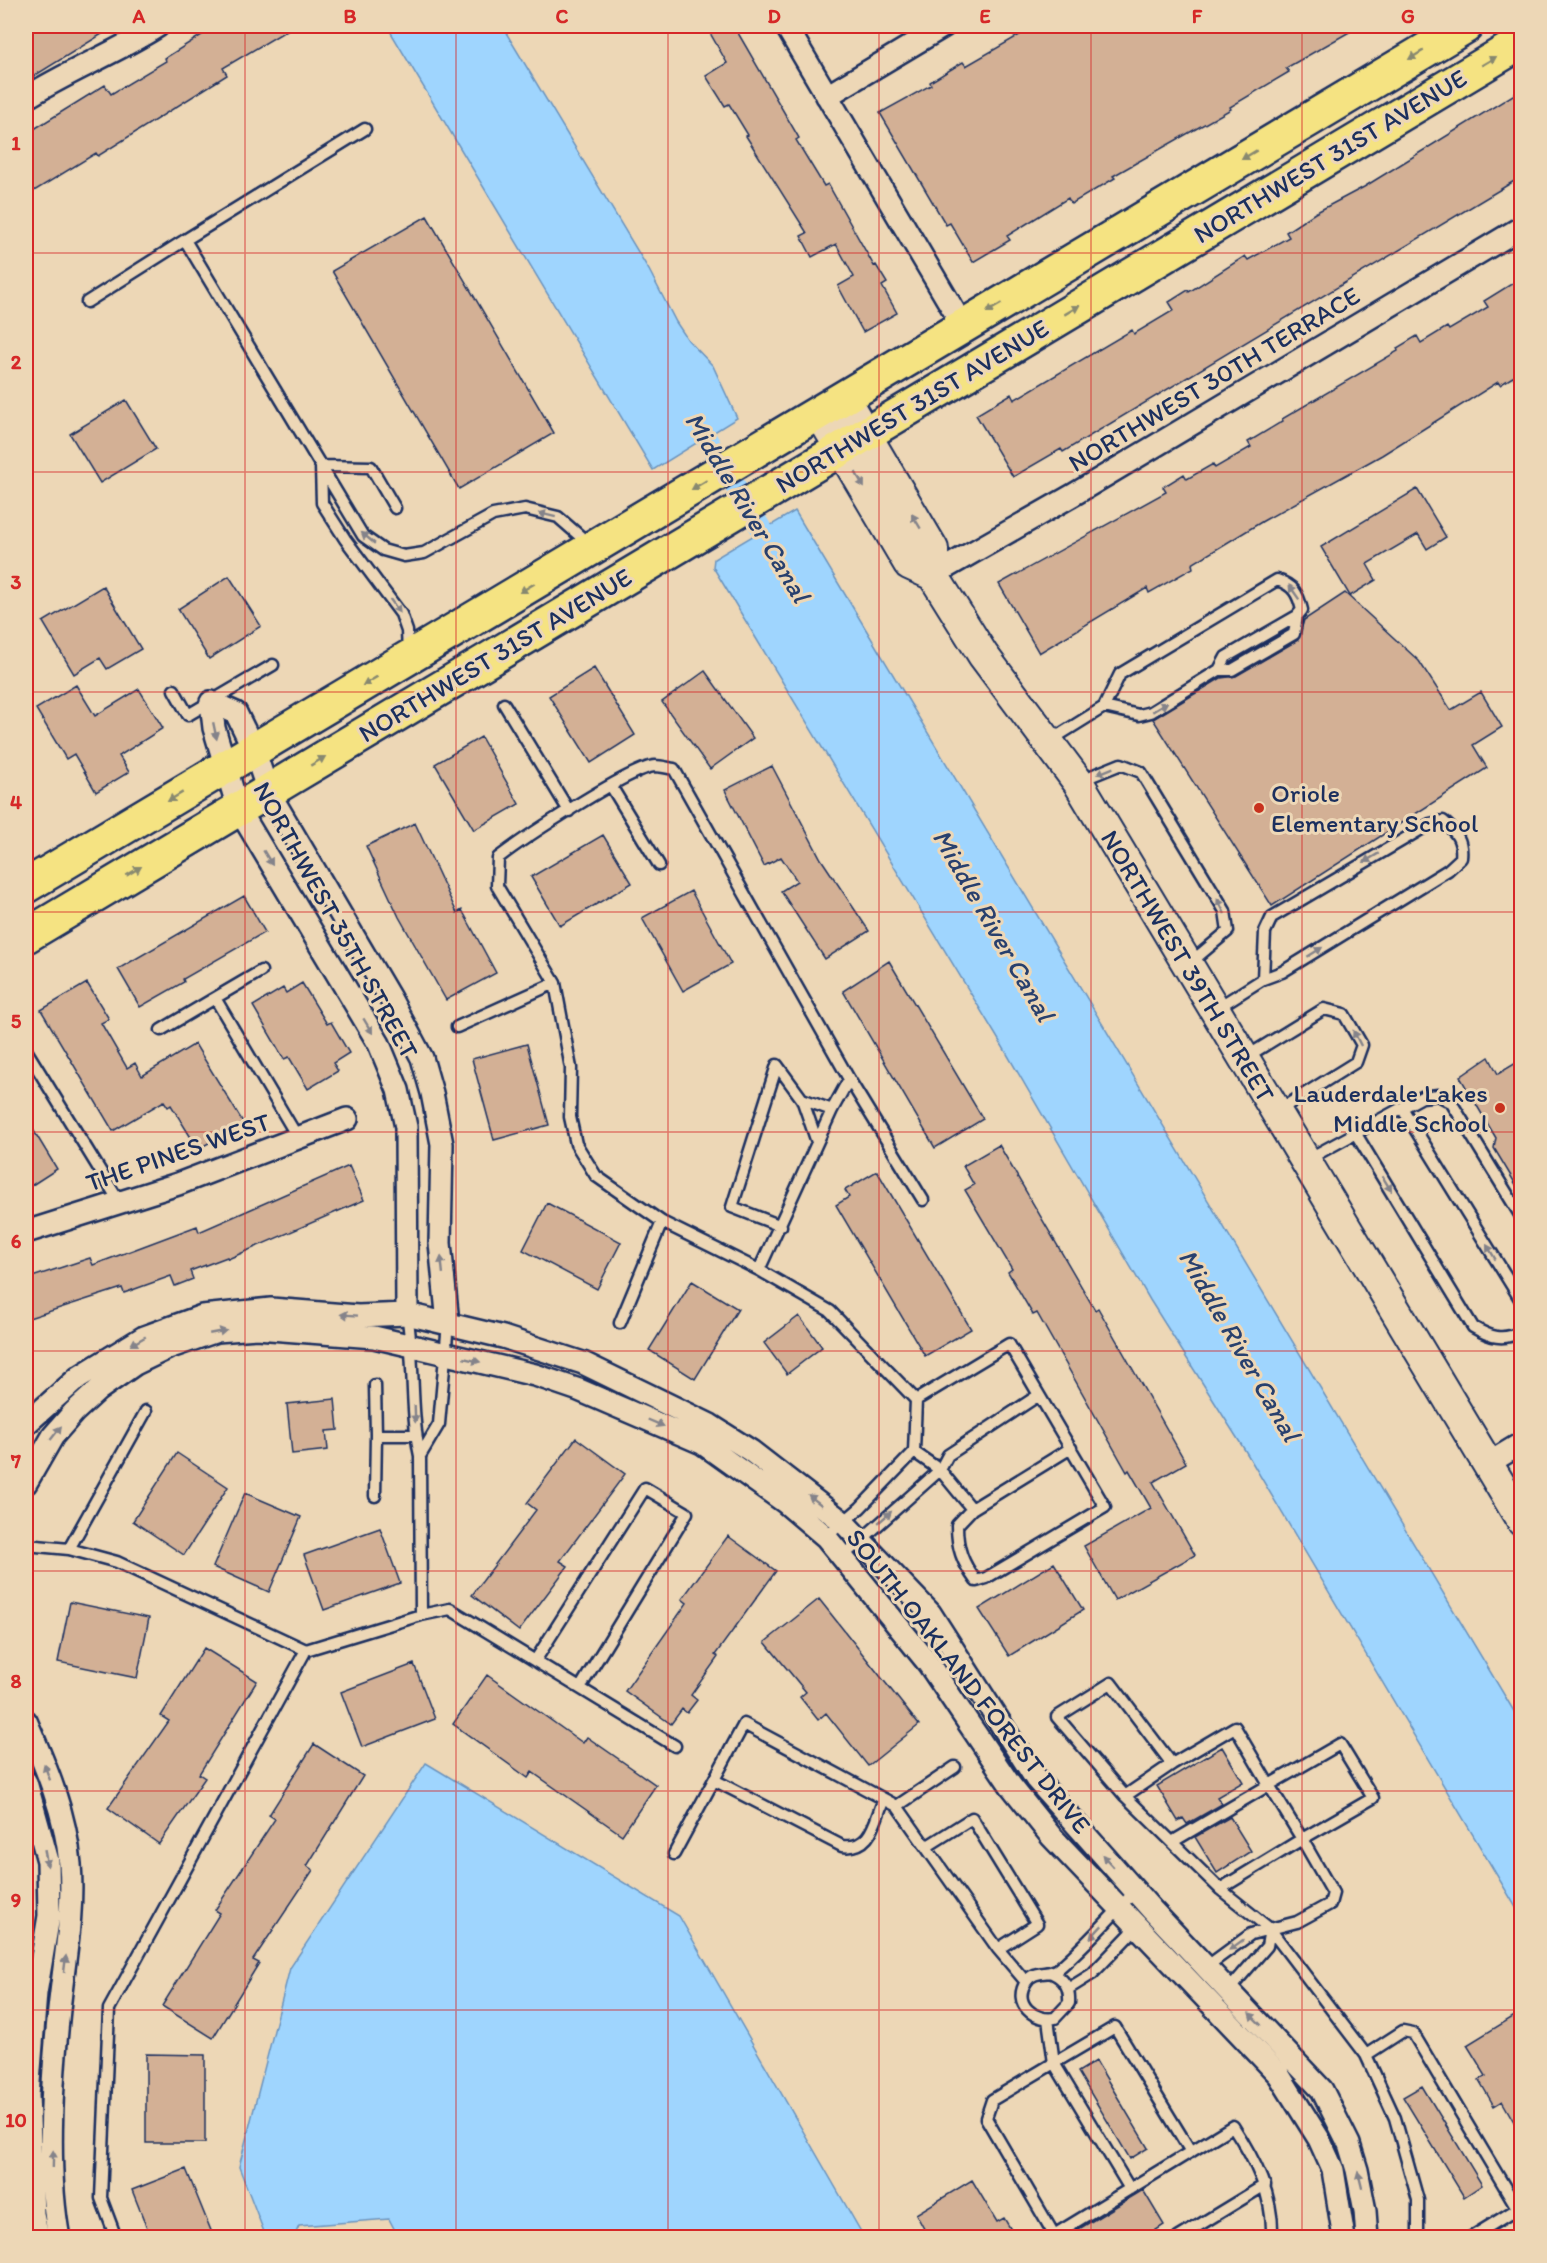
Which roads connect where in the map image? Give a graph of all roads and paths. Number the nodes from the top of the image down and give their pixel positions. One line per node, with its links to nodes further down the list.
1 (158, 26): 7 (street)
2 (786, 26): 6 (street)
3 (944, 26): 6 (street)
4 (1466, 26): 12 (main road, NORTHWEST 31ST AVENUE, one-way to 12)
5 (1521, 42): 14 (main road, NORTHWEST 31ST AVENUE, one-way to 5)
6 (827, 96): 12 (street)
7 (26, 98)
8 (365, 129): 10 (lane)
9 (1521, 227): 18 (street, NORTHWEST 30TH TERRACE)
10 (185, 240): 11 (lane); 15 (lane)
11 (87, 302)
12 (963, 326): 13 (main road, NORTHWEST 31ST AVENUE)
13 (831, 405): 14 (street, NORTHWEST 39TH STREET); 17 (main road, NORTHWEST 31ST AVENUE, one-way to 17)
14 (853, 441): 18 (street, NORTHWEST 39TH STREET); 30 (main road, NORTHWEST 31ST AVENUE, one-way to 14)
15 (321, 466): 16 (lane); 17 (lane, one-way to 15); 19 (lane, one-way to 19)
16 (396, 508)
17 (594, 548): 19 (main road, NORTHWEST 31ST AVENUE, one-way to 19)
18 (933, 575): 25 (street, NORTHWEST 39TH STREET)
19 (406, 659): 26 (main road, NORTHWEST 31ST AVENUE, one-way to 26)
20 (273, 665): 22 (lane)
21 (174, 690): 22 (lane)
22 (211, 702): 26 (street); 27 (street, NORTHWEST 35TH STREET, one-way to 27)
23 (504, 704): 32 (lane)
24 (1104, 707): 24 (lane, one-way to 24); 25 (lane)
25 (1048, 742): 28 (street, NORTHWEST 39TH STREET)
26 (254, 750): 27 (main road, NORTHWEST 31ST AVENUE); 30 (street)
27 (225, 767): 31 (street, NORTHWEST 35TH STREET); 34 (main road, NORTHWEST 31ST AVENUE, one-way to 34)
28 (1078, 782): 36 (street, NORTHWEST 39TH STREET); 36 (lane, one-way to 28)
29 (611, 786): 32 (lane); 33 (lane); 46 (lane)
30 (268, 791): 31 (main road, NORTHWEST 31ST AVENUE); 65 (street, one-way to 30)
31 (238, 808): 35 (main road, NORTHWEST 31ST AVENUE, one-way to 31); 64 (street, NORTHWEST 35TH STREET, one-way to 64)
32 (569, 811): 39 (lane)
33 (659, 865)
34 (26, 886)
35 (26, 936)
36 (1187, 965): 41 (street, NORTHWEST 39TH STREET)
37 (261, 971): 40 (lane)
38 (1263, 979): 38 (lane, one-way to 38); 41 (lane)
39 (555, 983): 42 (lane); 59 (lane)
40 (215, 998): 43 (lane); 53 (lane)
41 (1214, 1010): 45 (street, NORTHWEST 39TH STREET)
42 (457, 1027)
43 (161, 1030)
44 (26, 1050): 57 (lane)
45 (1243, 1058): 50 (street, NORTHWEST 39TH STREET); 50 (lane, one-way to 45)
46 (849, 1080): 49 (lane); 56 (lane)
47 (802, 1099): 49 (lane); 54 (lane); 60 (lane)
48 (1402, 1108): 52 (lane); 58 (lane); 63 (lane, one-way to 48)
49 (832, 1110): 54 (lane)
50 (1276, 1112): 55 (street, NORTHWEST 39TH STREET)
51 (347, 1119): 53 (street, THE PINES WEST)
52 (1356, 1134): 55 (lane); 67 (lane, one-way to 67)
53 (298, 1138): 57 (street, THE PINES WEST)
54 (817, 1142): 60 (lane)
55 (1305, 1161): 81 (street, NORTHWEST 39TH STREET)
56 (923, 1200)
57 (120, 1203): 61 (street, THE PINES WEST)
58 (1521, 1218)
59 (662, 1222): 62 (lane); 66 (lane)
60 (781, 1226): 62 (lane)
61 (26, 1232)
62 (759, 1270): 72 (lane)
63 (1521, 1302)
64 (407, 1314): 65 (street); 68 (lane); 74 (street, one-way to 74)
65 (448, 1323): 69 (lane); 87 (street, one-way to 65)
66 (620, 1323)
67 (1521, 1331)
68 (413, 1346): 69 (street, SOUTH OAKLAND FOREST DRIVE); 76 (lane, one-way to 76); 83 (street, SOUTH OAKLAND FOREST DRIVE, one-way to 68)
69 (447, 1354): 80 (lane); 88 (street, SOUTH OAKLAND FOREST DRIVE, one-way to 88)
70 (375, 1384): 75 (lane)
71 (1039, 1395): 72 (lane); 78 (lane); 82 (lane)
72 (916, 1400): 79 (lane)
73 (146, 1410): 91 (lane)
74 (26, 1424)
75 (376, 1435): 76 (lane); 84 (lane)
76 (416, 1435): 80 (lane)
77 (1521, 1443): 81 (street)
78 (1071, 1448): 85 (lane); 85 (lane)
79 (914, 1452): 82 (lane); 87 (lane)
80 (420, 1456): 93 (lane)
81 (1489, 1463): 86 (street, NORTHWEST 39TH STREET)
82 (940, 1470): 85 (lane); 89 (lane, one-way to 82)
83 (26, 1483)
84 (375, 1496)
85 (972, 1509)
86 (1521, 1521)
87 (844, 1522): 88 (lane); 89 (street)
88 (826, 1538): 92 (street, SOUTH OAKLAND FOREST DRIVE)
89 (861, 1539): 92 (lane); 112 (street, one-way to 89)
90 (26, 1545): 91 (lane)
91 (69, 1549): 94 (lane)
92 (842, 1557): 113 (street, SOUTH OAKLAND FOREST DRIVE)
93 (421, 1615): 94 (lane); 95 (lane)
94 (306, 1650): 134 (lane)
95 (535, 1660): 96 (lane); 96 (lane)
96 (580, 1688): 98 (lane)
97 (26, 1721): 128 (street, one-way to 97)
98 (675, 1746)
99 (1172, 1764): 103 (lane); 104 (lane); 104 (lane)
100 (955, 1767): 106 (lane)
101 (714, 1780): 105 (lane); 105 (lane); 110 (lane)
102 (26, 1782): 128 (street, one-way to 128)
103 (1269, 1785): 107 (lane); 107 (lane); 108 (lane)
104 (1125, 1796): 108 (lane)
105 (884, 1799): 106 (lane)
106 (897, 1806): 109 (lane)
107 (1302, 1839): 111 (lane); 116 (lane)
108 (1172, 1842): 111 (lane)
109 (926, 1847): 117 (lane); 117 (lane)
110 (674, 1854)
111 (1220, 1889): 116 (lane)
112 (1136, 1890): 113 (lane); 114 (street)
113 (1119, 1908): 115 (street, SOUTH OAKLAND FOREST DRIVE); 119 (lane, one-way to 119)
114 (1152, 1910): 115 (lane); 118 (street)
115 (1136, 1928): 121 (lane); 137 (street, SOUTH OAKLAND FOREST DRIVE)
116 (1270, 1929): 118 (lane, one-way to 118); 122 (lane); 124 (lane)
117 (998, 1949): 120 (lane)
118 (1206, 1967): 122 (street)
119 (1052, 1973): 120 (lane); 121 (lane)
120 (1026, 1982): 123 (lane)
121 (1068, 1989): 123 (lane)
122 (1228, 1990): 138 (street, one-way to 122)
123 (1048, 2019): 125 (lane)
124 (1366, 2055): 130 (lane); 139 (lane)
125 (1054, 2063): 126 (lane); 129 (lane); 131 (lane)
126 (1191, 2152): 127 (lane); 129 (lane)
127 (1264, 2185): 135 (lane); 136 (lane)
128 (37, 2188): 132 (street); 133 (street)
129 (1130, 2189): 131 (lane)
130 (1519, 2212): 140 (lane)
131 (1055, 2236)
132 (38, 2238)
133 (59, 2238)
134 (116, 2238)
135 (1178, 2238)
136 (1272, 2238)
137 (1344, 2238)
138 (1366, 2238)
139 (1418, 2238)
140 (1470, 2238)

